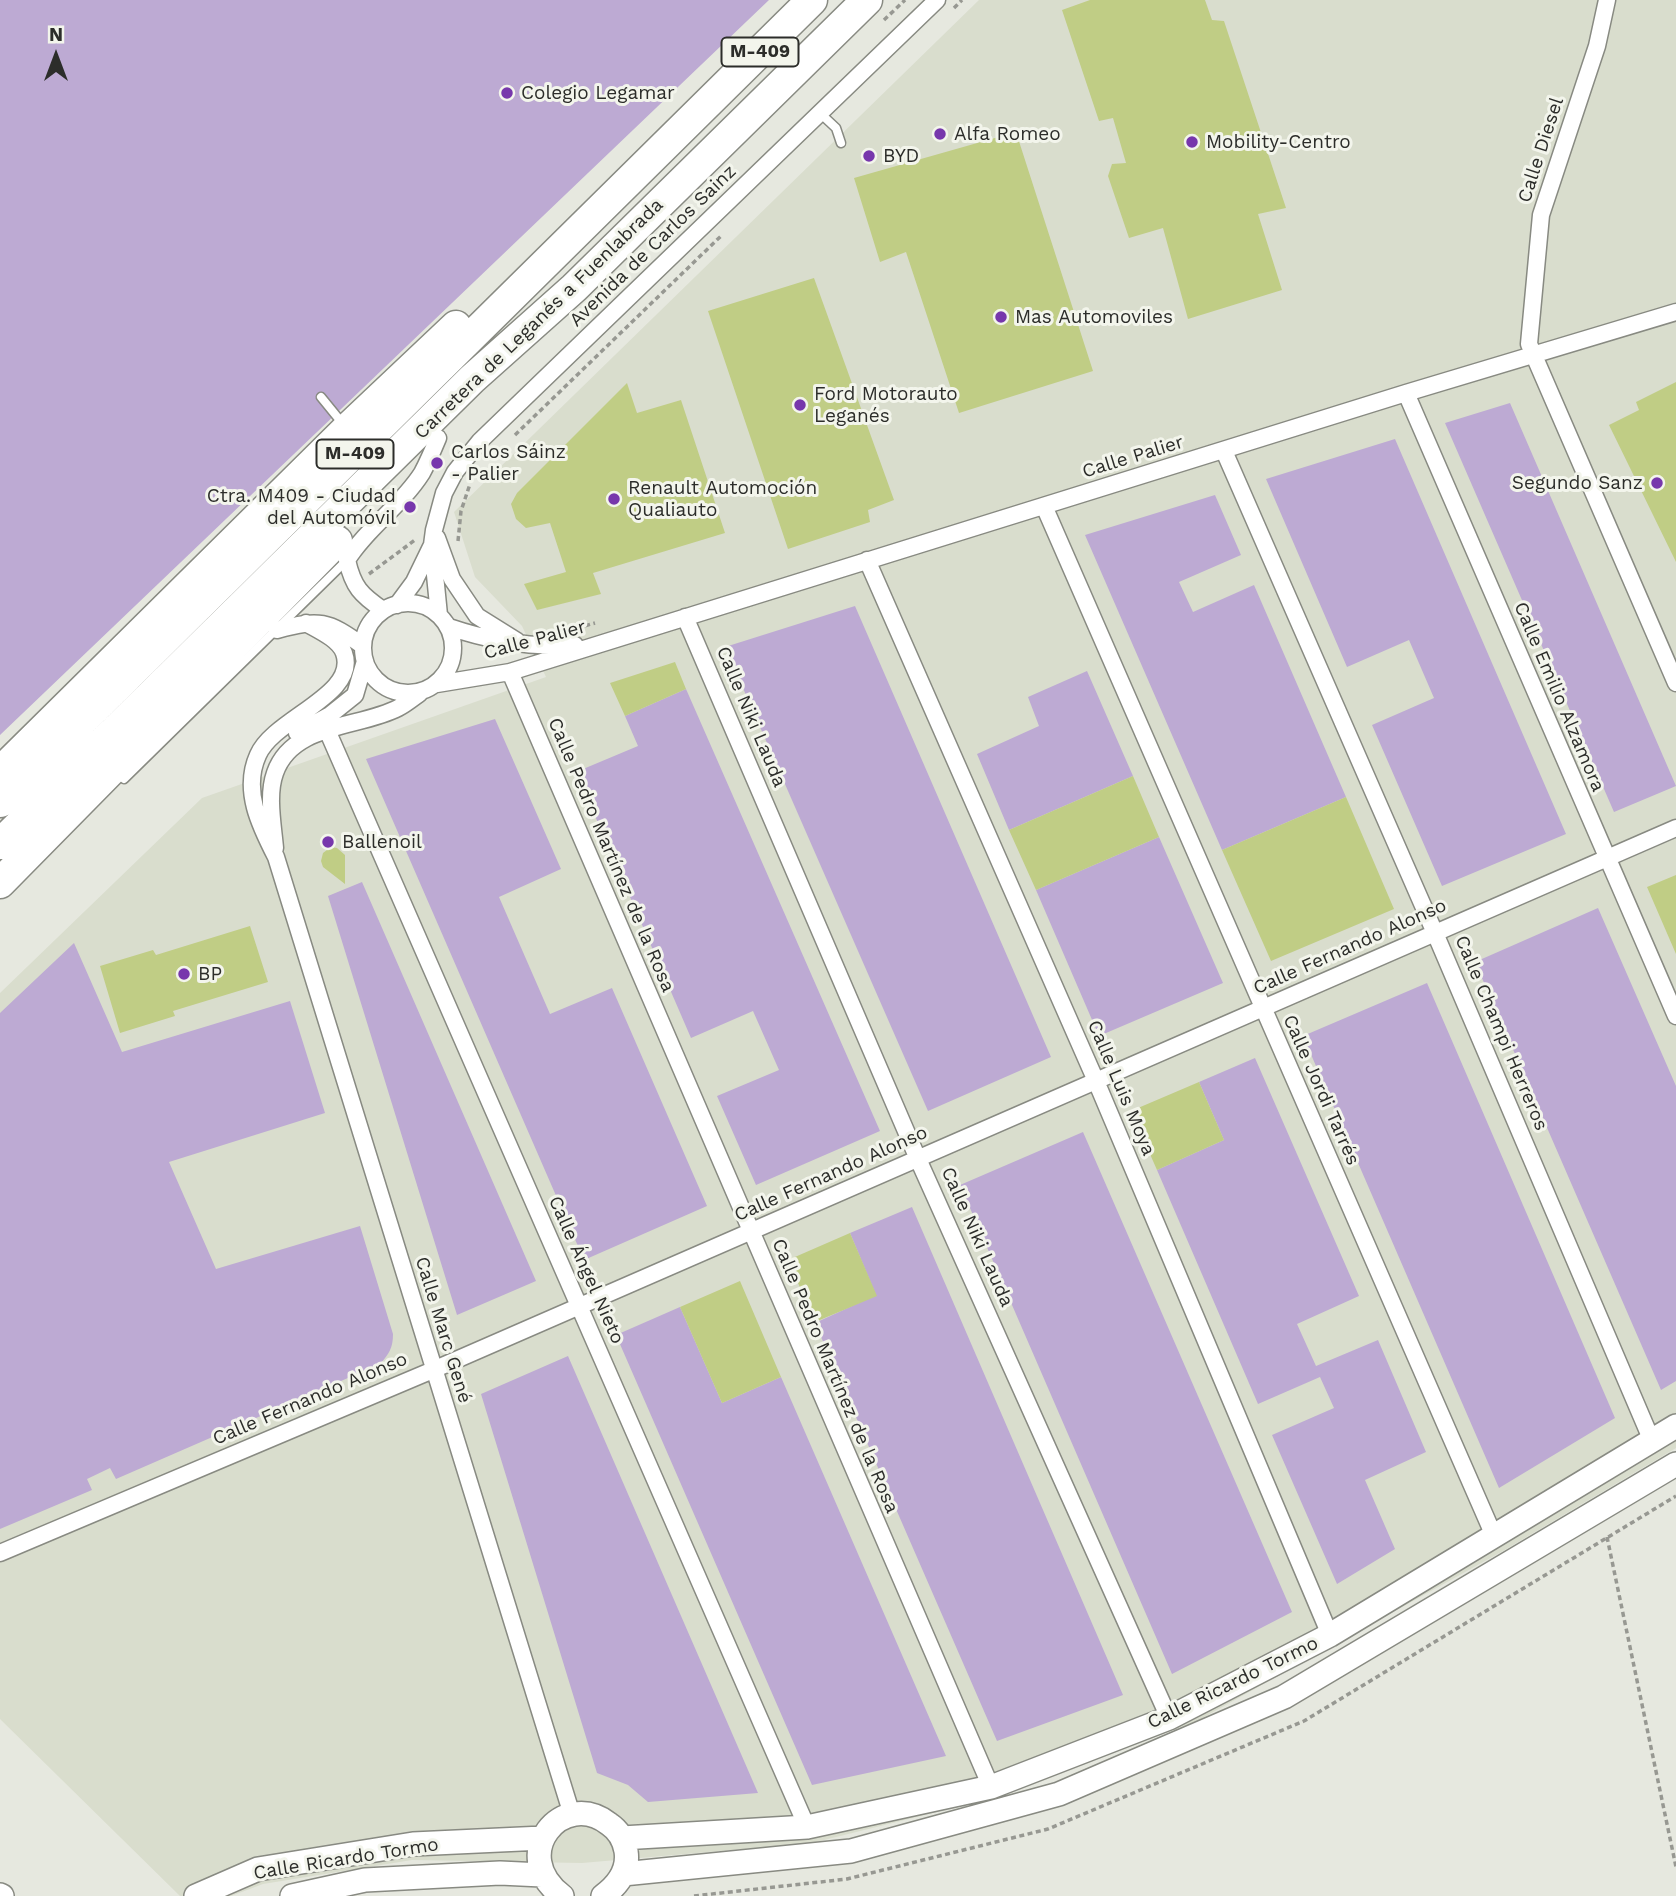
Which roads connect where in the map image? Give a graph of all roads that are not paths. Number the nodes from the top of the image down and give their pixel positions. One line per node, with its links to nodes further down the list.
1 (812, 0): 5 (highway, Carretera de Leganés a Fuenlabrada / M-409)
2 (867, 0): 8 (highway, Carretera de Leganés a Fuenlabrada / M-409)
3 (937, 0): 6 (street, Avenida de Carlos Sainz)
4 (1607, 0): 10 (street, Calle Diesel)
5 (708, 104): 13 (highway, M-409); 34 (highway, Carretera de Leganés a Fuenlabrada / M-409)
6 (821, 114): 7 (lane); 17 (street, Avenida de Carlos Sainz)
7 (841, 143)
8 (574, 288): 14 (highway, M-409); 38 (highway, Carretera de Leganés a Fuenlabrada / M-409)
9 (1676, 312): 10 (street, Calle Palier)
10 (1534, 356): 11 (street, Calle Palier); 29 (street, Calle Diesel)
11 (1406, 393): 15 (street, Calle Palier); 41 (street, Calle Emilio Alzamora)
12 (321, 397): 13 (lane)
13 (347, 429): 32 (highway, M-409)
14 (438, 438): 18 (street); 39 (highway, M-409)
15 (1224, 451): 16 (street, Calle Palier); 43 (street, Calle Champi Herreros)
16 (1044, 506): 19 (street, Calle Palier); 44 (street, Calle Jordi Tarrés)
17 (433, 537): 20 (street, Avenida de Carlos Sainz); 22 (street, Avenida de Carlos Sainz); 26 (street)
18 (347, 560): 20 (street); 24 (lane)
19 (867, 560): 21 (street, Calle Palier); 46 (street, Calle Luis Moya)
20 (390, 607): 22 (street); 27 (street)
21 (685, 617): 25 (street, Calle Palier); 47 (street, Calle Niki Lauda)
22 (444, 621): 26 (street, Calle Palier); 30 (street)
23 (306, 623): 24 (street); 27 (street); 35 (street)
24 (277, 629): 33 (lane)
25 (602, 643): 26 (street, Calle Palier); 28 (street, Calle Palier)
26 (522, 644)
27 (364, 654): 30 (street); 35 (street)
28 (510, 672): 30 (street, Calle Palier); 48 (street, Calle Pedro Martínez de la Rosa)
29 (1676, 683)
30 (430, 687): 31 (street, Calle Palier)
31 (327, 730): 40 (street, Calle Palier); 49 (street, Calle Ángel Nieto)
32 (0, 772)
33 (118, 785)
34 (0, 802)
35 (258, 817): 40 (street)
36 (79, 818): 39 (lane)
37 (1676, 828): 41 (street, Calle Fernando Alonso)
38 (0, 844)
39 (39, 845): 42 (highway, M-409)
40 (276, 857): 50 (street, Calle Marc Gené)
41 (1606, 859): 43 (street, Calle Fernando Alonso); 45 (street, Calle Emilio Alzamora)
42 (0, 883)
43 (1436, 933): 44 (street, Calle Fernando Alonso); 52 (street, Calle Champi Herreros)
44 (1262, 1009): 46 (street, Calle Fernando Alonso); 54 (street, Calle Jordi Tarrés)
45 (1676, 1016)
46 (1096, 1081): 47 (street, Calle Fernando Alonso); 56 (street, Calle Luis Moya)
47 (918, 1158): 48 (street, Calle Fernando Alonso); 57 (street, Calle Niki Lauda)
48 (750, 1232): 49 (street, Calle Fernando Alonso); 58 (street, Calle Pedro Martínez de la Rosa)
49 (579, 1307): 50 (street, Calle Fernando Alonso); 60 (street, Calle Ángel Nieto)
50 (433, 1370): 55 (street, Calle Fernando Alonso); 59 (street, Calle Marc Gené)
51 (1676, 1426): 52 (street, Calle Ricardo Tormo)
52 (1652, 1441): 54 (street, Calle Ricardo Tormo)
53 (1676, 1464): 63 (street, Calle Ricardo Tormo)
54 (1494, 1536): 56 (street, Calle Ricardo Tormo)
55 (0, 1553)
56 (1330, 1635): 57 (street, Calle Ricardo Tormo)
57 (1169, 1718): 58 (street, Calle Ricardo Tormo)
58 (991, 1787): 60 (street, Calle Ricardo Tormo)
59 (572, 1815): 61 (street); 62 (street)
60 (807, 1827): 62 (street, Calle Ricardo Tormo)
61 (543, 1838): 64 (street); 65 (street, Calle Ricardo Tormo)
62 (622, 1838): 63 (street)
63 (623, 1874): 68 (street)
64 (542, 1875): 66 (street, Calle Ricardo Tormo); 67 (street)
65 (195, 1896)
66 (292, 1896)
67 (562, 1896)
68 (603, 1896)

